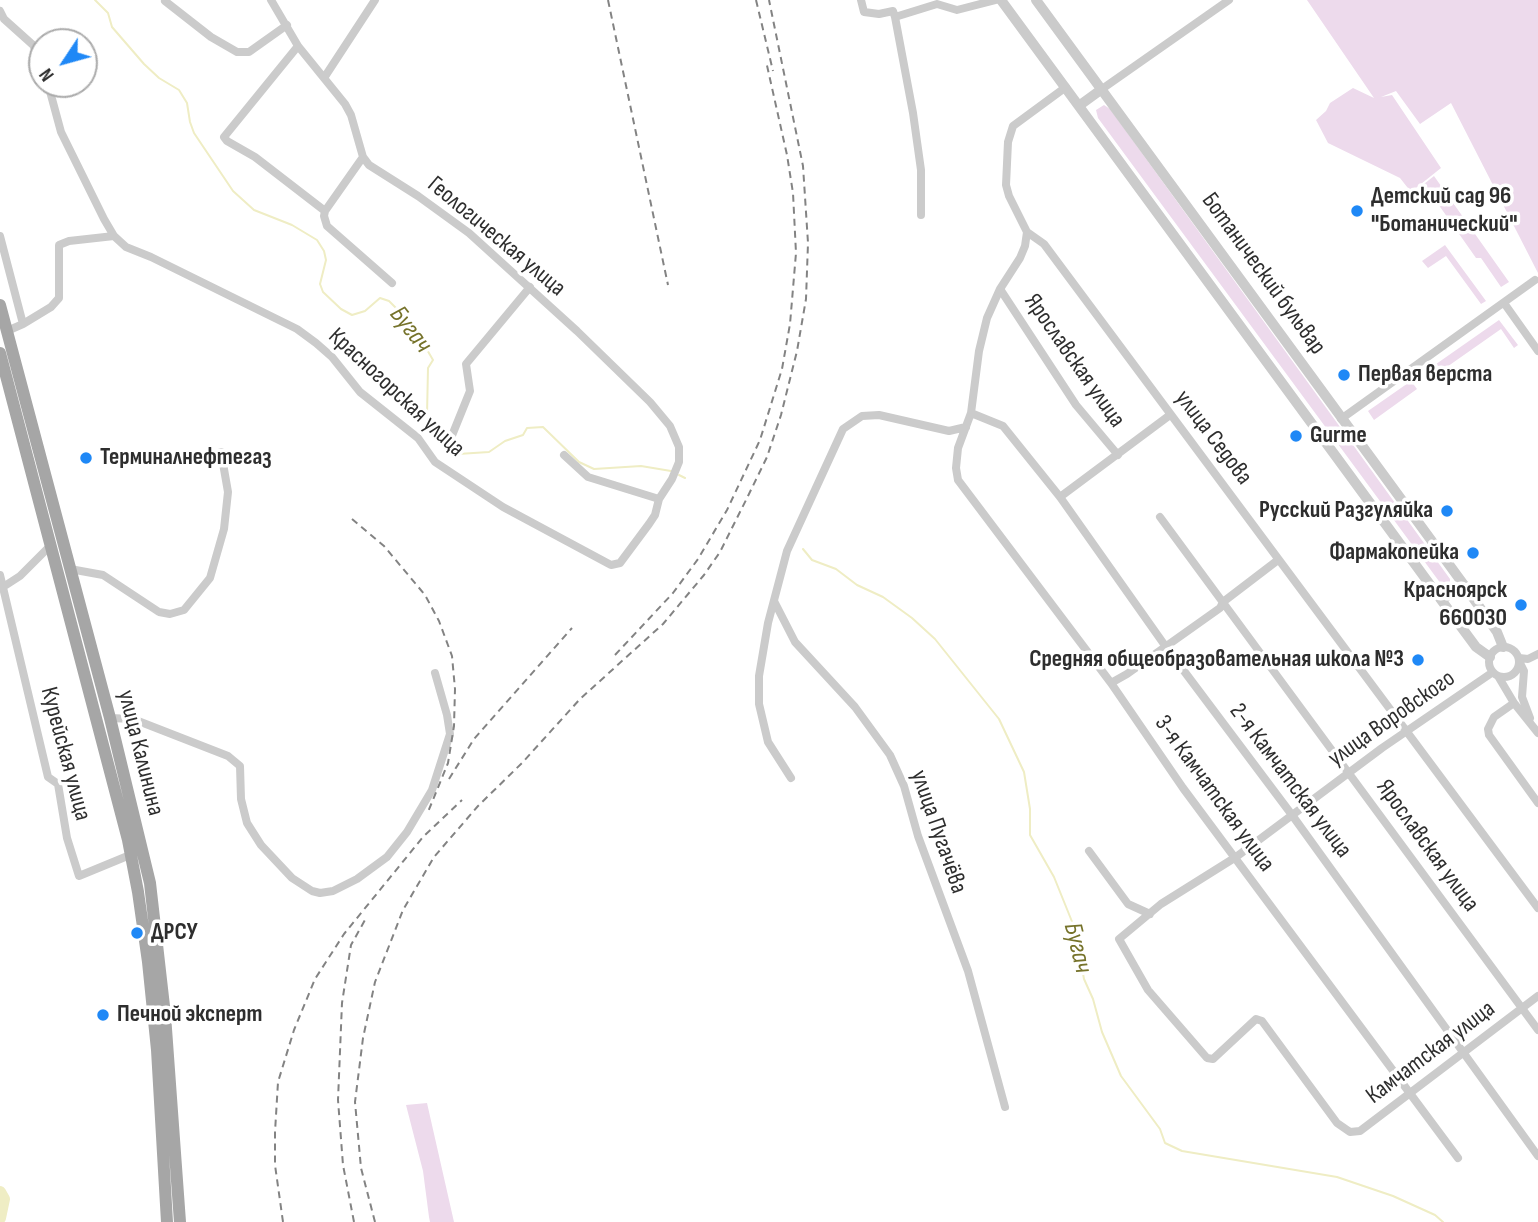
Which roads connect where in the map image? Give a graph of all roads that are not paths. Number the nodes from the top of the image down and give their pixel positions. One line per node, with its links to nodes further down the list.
1 (375, 0): 13 (street)
2 (861, 0): 9 (street)
3 (999, 0): 9 (street); 14 (street, Ботанический бульвар)
4 (1036, 0): 15 (street, Ботанический бульвар)
5 (1229, 0): 15 (street)
6 (165, 1): 10 (street)
7 (275, 1): 10 (street)
8 (0, 11): 11 (street)
9 (895, 17): 20 (street)
10 (287, 25): 12 (street)
11 (28, 41)
12 (298, 46): 13 (street); 19 (street)
13 (324, 78): 18 (street)
14 (1066, 87): 17 (street, Ботанический бульвар); 21 (street)
15 (1102, 89): 17 (street); 37 (street, Ботанический бульвар)
16 (52, 98): 23 (street)
17 (1080, 105): 55 (street, Ботанический бульвар)
18 (363, 157): 19 (street); 26 (street, Геологическая улица)
19 (326, 211): 25 (street)
20 (921, 215)
21 (1027, 232): 27 (street); 36 (street, улица Седова)
22 (0, 236): 30 (street)
23 (114, 236): 30 (street); 46 (street, Красногорская улица)
24 (1535, 280): 28 (street)
25 (392, 283)
26 (530, 287): 38 (street, Геологическая улица); 40 (street)
27 (1000, 289): 35 (street); 44 (street, Ярославская улица)
28 (1504, 303): 32 (street); 37 (street)
29 (0, 305): 31 (main road, улица Калинина)
30 (23, 324): 31 (street)
31 (7, 331): 34 (main road, улица Калинина)
32 (1538, 351)
33 (0, 353): 34 (main road, улица Калинина)
34 (21, 407): 42 (main road, улица Калинина)
35 (971, 413): 39 (street); 45 (street, 2-я Камчатская улица)
36 (1170, 415): 44 (street); 49 (street, улица Седова)
37 (1341, 419): 52 (street, Ботанический бульвар)
38 (670, 426): 46 (street, Красногорская улица)
39 (966, 427): 54 (street); 64 (street, 3-я Камчатская улица)
40 (451, 439)
41 (221, 452): 50 (street)
42 (33, 453): 48 (main road, улица Калинина); 50 (main road, улица Калинина)
43 (564, 455): 46 (street)
44 (1118, 455): 45 (street)
45 (1060, 497): 57 (street, 2-я Камчатская улица)
46 (659, 499)
47 (1160, 517): 56 (street, Ярославская улица)
48 (50, 546): 53 (street); 74 (main road, улица Калинина)
49 (1278, 560): 56 (street); 68 (street, улица Седова)
50 (70, 569): 66 (main road, улица Калинина)
51 (0, 575): 53 (street, Курейская улица)
52 (1464, 585): 55 (street); 58 (street, Ботанический бульвар)
53 (3, 587): 74 (street, Курейская улица)
54 (774, 601): 70 (street); 83 (street, улица Пугачёва)
55 (1442, 601): 60 (street, Ботанический бульвар)
56 (1223, 602): 57 (street); 69 (street, Ярославская улица)
57 (1166, 647): 64 (street); 72 (street, 2-я Камчатская улица)
58 (1503, 647): 60 (street); 61 (street)
59 (1538, 654): 61 (street)
60 (1490, 657): 63 (street)
61 (1519, 659): 63 (street); 67 (street)
62 (435, 673): 66 (street)
63 (1495, 674): 65 (street); 68 (street, улица Воровского)
64 (1111, 683): 75 (street, 3-я Камчатская улица)
65 (1514, 703): 67 (street); 71 (street)
66 (110, 718): 88 (main road, улица Калинина)
67 (1535, 730)
68 (1406, 732): 69 (street, улица Воровского); 76 (street, улица Седова)
69 (1349, 772): 72 (street, улица Воровского); 79 (street, Ярославская улица)
70 (791, 778)
71 (1538, 803)
72 (1292, 815): 75 (street, улица Воровского); 81 (street, 2-я Камчатская улица)
73 (1089, 851): 77 (street)
74 (130, 855): 87 (main road, улица Калинина)
75 (1236, 857): 77 (street, улица Воровского); 82 (street, 3-я Камчатская улица)
76 (1538, 908)
77 (1150, 914): 84 (street, улица Воровского)
78 (1538, 996): 79 (street, Камчатская улица)
79 (1522, 1008): 80 (street, Ярославская улица); 81 (street, Камчатская улица)
80 (1538, 1030)
81 (1462, 1051): 82 (street, Камчатская улица); 85 (street, 2-я Камчатская улица)
82 (1409, 1093): 84 (street, Камчатская улица); 86 (street, 3-я Камчатская улица)
83 (1005, 1107)
84 (1345, 1130)
85 (1538, 1156)
86 (1458, 1158)
87 (167, 1222)
88 (180, 1222)

